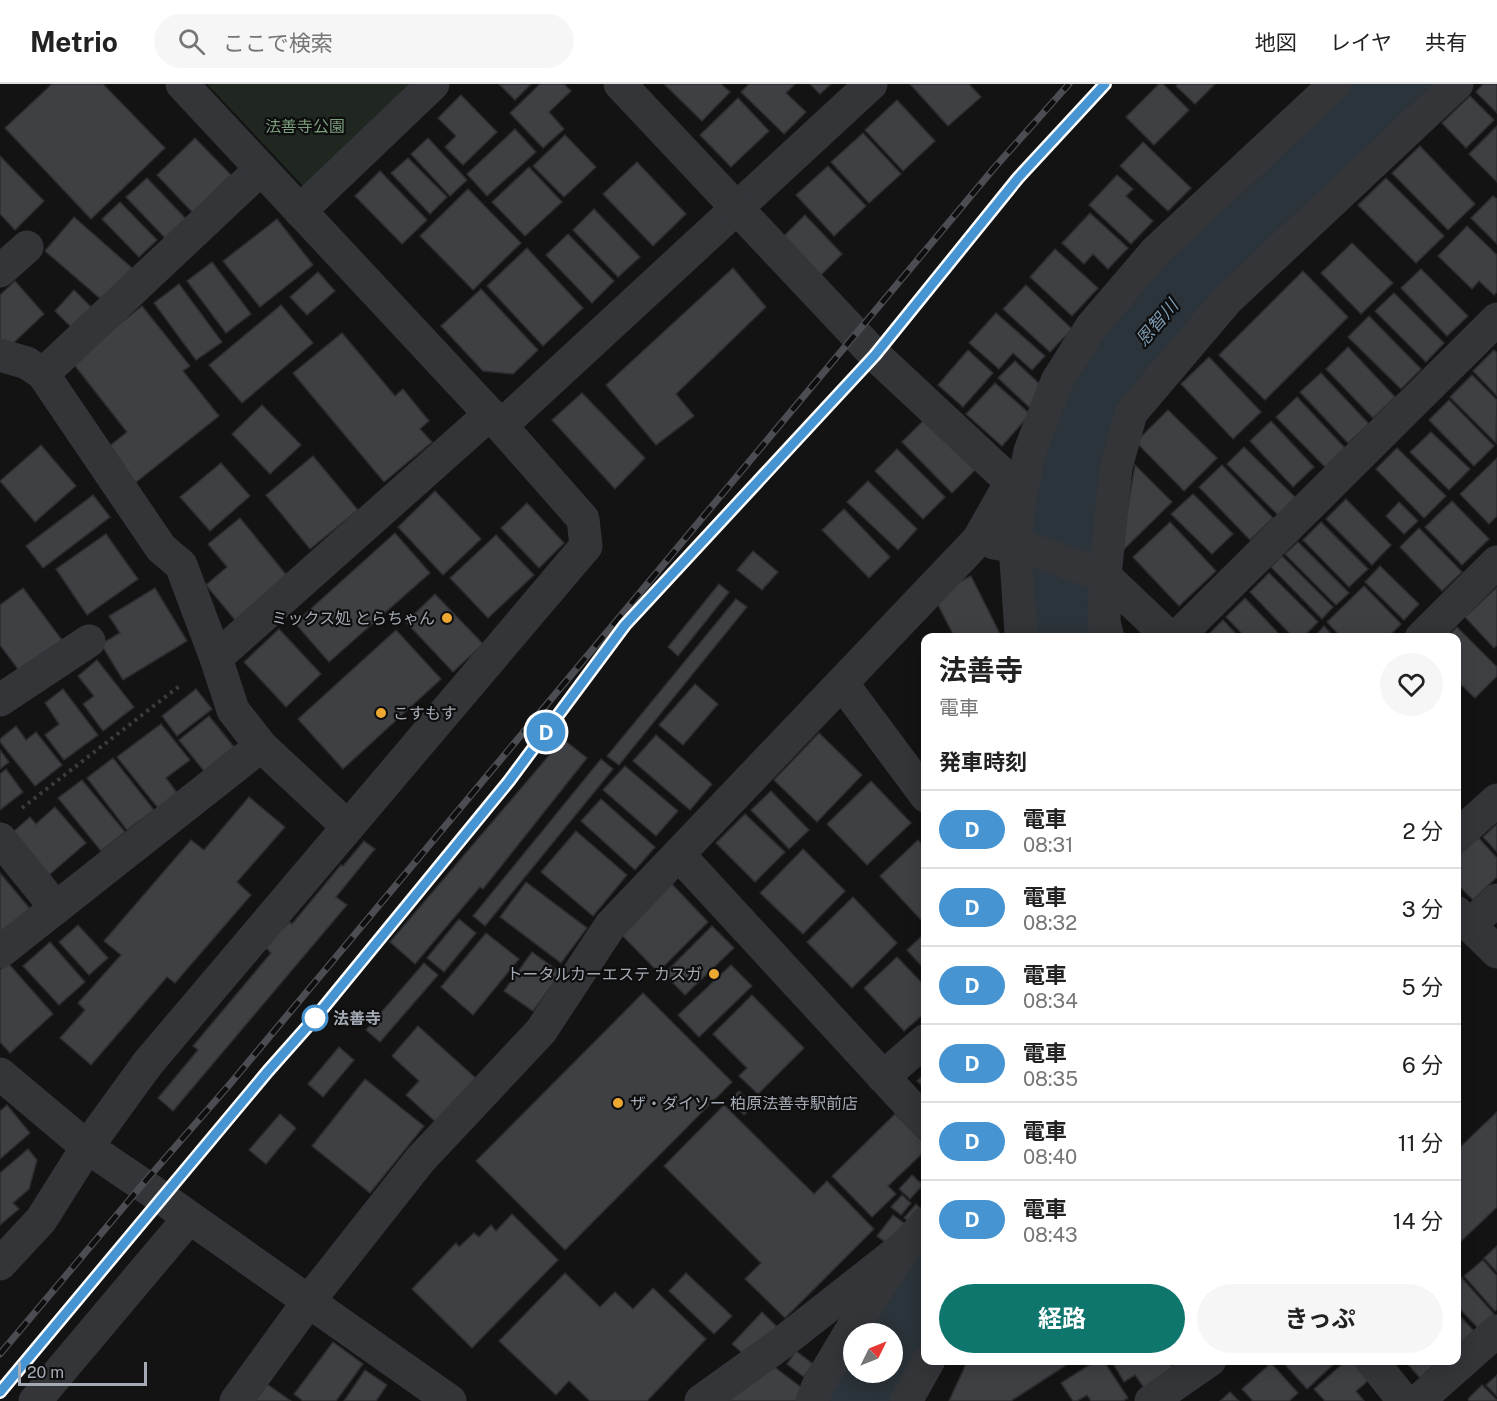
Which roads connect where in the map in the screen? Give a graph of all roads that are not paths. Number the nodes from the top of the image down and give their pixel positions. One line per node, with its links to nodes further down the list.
1 (182, 84): 7 (street)
2 (433, 84): 9 (street)
3 (620, 84): 8 (street)
4 (871, 84): 8 (street)
5 (1335, 84): 16 (street)
6 (1457, 84): 21 (street)
7 (261, 169): 9 (street); 14 (street)
8 (736, 208): 15 (street); 17 (street)
9 (300, 211): 15 (street)
10 (27, 247): 11 (street)
11 (0, 271)
12 (1497, 319): 25 (street)
13 (0, 355): 14 (street)
14 (43, 374): 28 (street)
15 (496, 420): 28 (street); 34 (street)
16 (1030, 451): 17 (street); 19 (street)
17 (1011, 482): 18 (street)
18 (978, 540): 19 (street); 29 (street)
19 (1022, 548): 21 (street); 22 (street)
20 (1497, 562): 26 (street)
21 (1105, 576): 23 (street); 24 (street)
22 (1021, 633)
23 (1107, 633)
24 (1165, 633)
25 (1181, 633)
26 (1426, 633)
27 (89, 641): 30 (street)
28 (216, 658): 31 (street)
29 (842, 683): 32 (street); 37 (street)
30 (0, 700)
31 (261, 746): 34 (street); 39 (street)
32 (921, 789)
33 (1497, 801): 35 (street)
34 (348, 826): 47 (street)
35 (1461, 833)
36 (0, 839): 39 (street)
37 (679, 855): 45 (street); 51 (street)
38 (1497, 900): 40 (street)
39 (56, 908): 41 (street)
40 (1463, 918): 42 (street)
41 (0, 952)
42 (1497, 952)
43 (921, 1044): 45 (street)
44 (0, 1074): 47 (street)
45 (883, 1077): 46 (street)
46 (921, 1118)
47 (87, 1148): 48 (street); 50 (street)
48 (189, 1218): 51 (street); 59 (street)
49 (916, 1234): 62 (street); 63 (street)
50 (0, 1264)
51 (308, 1302): 60 (street); 61 (street)
52 (1497, 1331): 53 (street)
53 (1461, 1358)
54 (926, 1365): 64 (street)
55 (1203, 1365): 65 (street)
56 (1375, 1365): 58 (street)
57 (1452, 1365): 58 (street)
58 (1405, 1400)
59 (35, 1401)
60 (236, 1401)
61 (450, 1401)
62 (701, 1401)
63 (812, 1401)
64 (906, 1401)
65 (1151, 1401)

